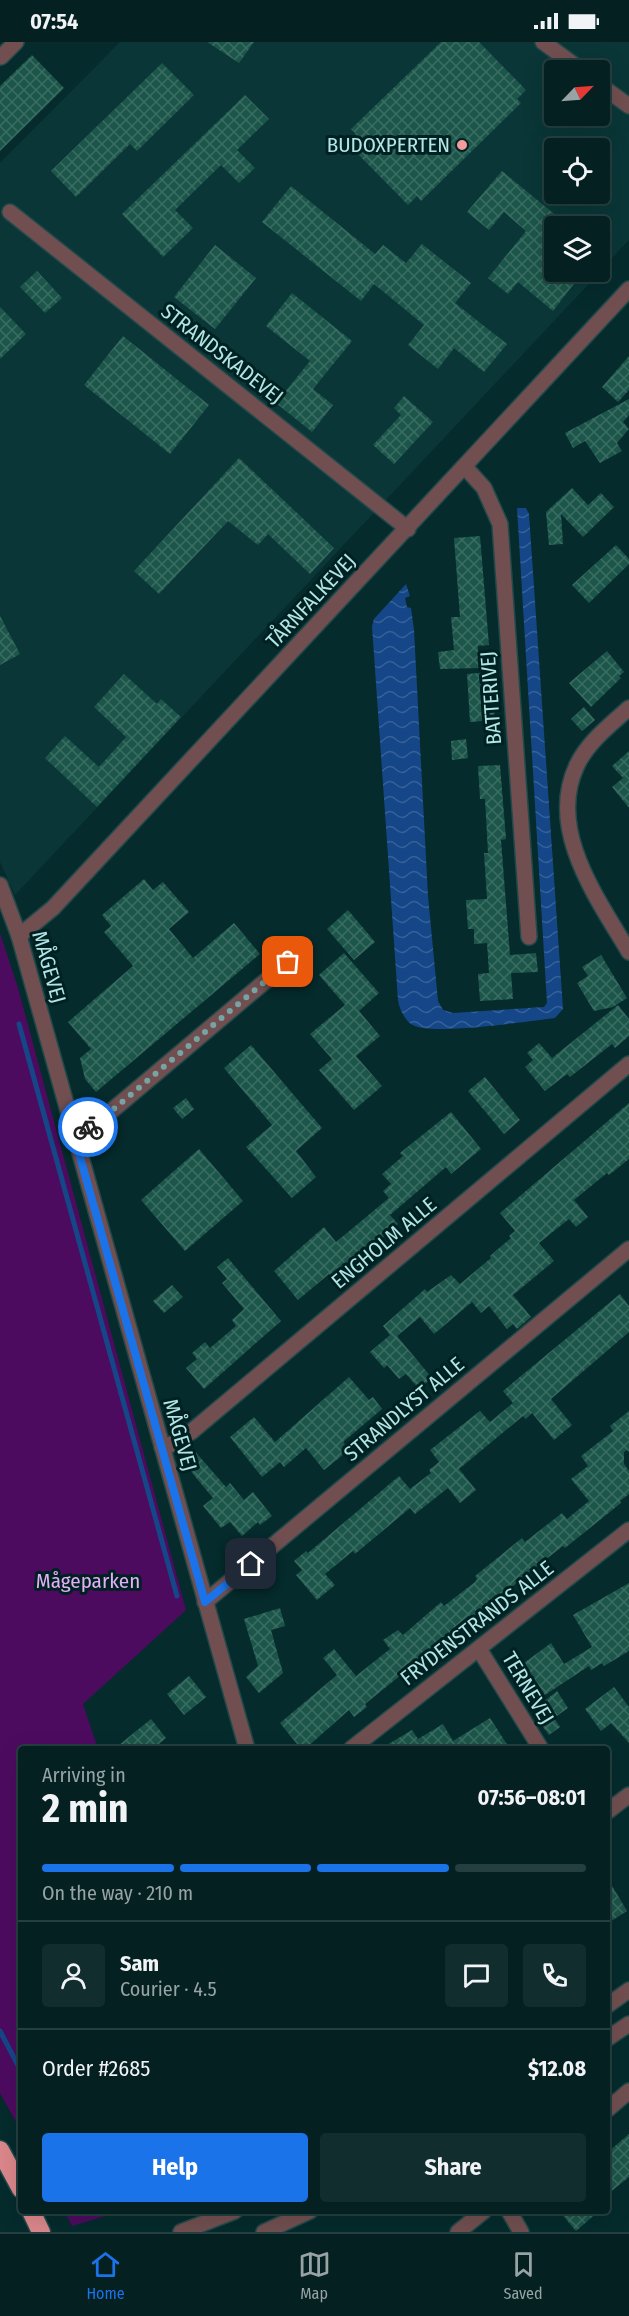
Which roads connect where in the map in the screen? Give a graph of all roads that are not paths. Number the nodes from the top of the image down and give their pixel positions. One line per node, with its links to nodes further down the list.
1 (15, 42): 3 (street)
2 (543, 42): 4 (street)
3 (1, 57)
4 (567, 60)
5 (610, 92): 6 (street)
6 (629, 106)
7 (10, 212): 10 (street, STRANDSKADEVEJ)
8 (629, 289): 9 (street, TÅRNFALKEVEJ)
9 (465, 467): 10 (street, TÅRNFALKEVEJ); 14 (street, BATTERIVEJ)
10 (408, 529): 13 (street, TÅRNFALKEVEJ)
11 (629, 708): 15 (street)
12 (0, 885): 13 (street, MÅGEVEJ)
13 (19, 936): 18 (street, MÅGEVEJ)
14 (529, 937)
15 (629, 952)
16 (288, 962): 18 (street)
17 (629, 1064): 20 (street, ENGHOLM ALLE)
18 (73, 1132): 20 (street, MÅGEVEJ)
19 (629, 1249): 22 (street, STRANDLYST ALLE)
20 (162, 1447): 22 (street, MÅGEVEJ)
21 (629, 1530): 23 (street, FRYDENSTRANDS ALLE)
22 (205, 1602): 24 (street, MÅGEVEJ)
23 (479, 1649): 25 (street, FRYDENSTRANDS ALLE); 26 (street, TERNEVEJ)
24 (246, 1746)
25 (355, 1746)
26 (538, 1746)
27 (629, 1795): 28 (street)
28 (610, 1809)
29 (629, 1990): 30 (street)
30 (610, 2004)
31 (629, 2024): 32 (street)
32 (610, 2037)
33 (629, 2091): 34 (street)
34 (610, 2107)
35 (0, 2150): 36 (highway)
36 (18, 2183)
37 (32, 2214): 42 (highway)
38 (228, 2214): 43 (street)
39 (303, 2214): 44 (street)
40 (480, 2214): 45 (street)
41 (511, 2214): 46 (street)
42 (41, 2232)
43 (181, 2232)
44 (264, 2232)
45 (459, 2232)
46 (521, 2232)

